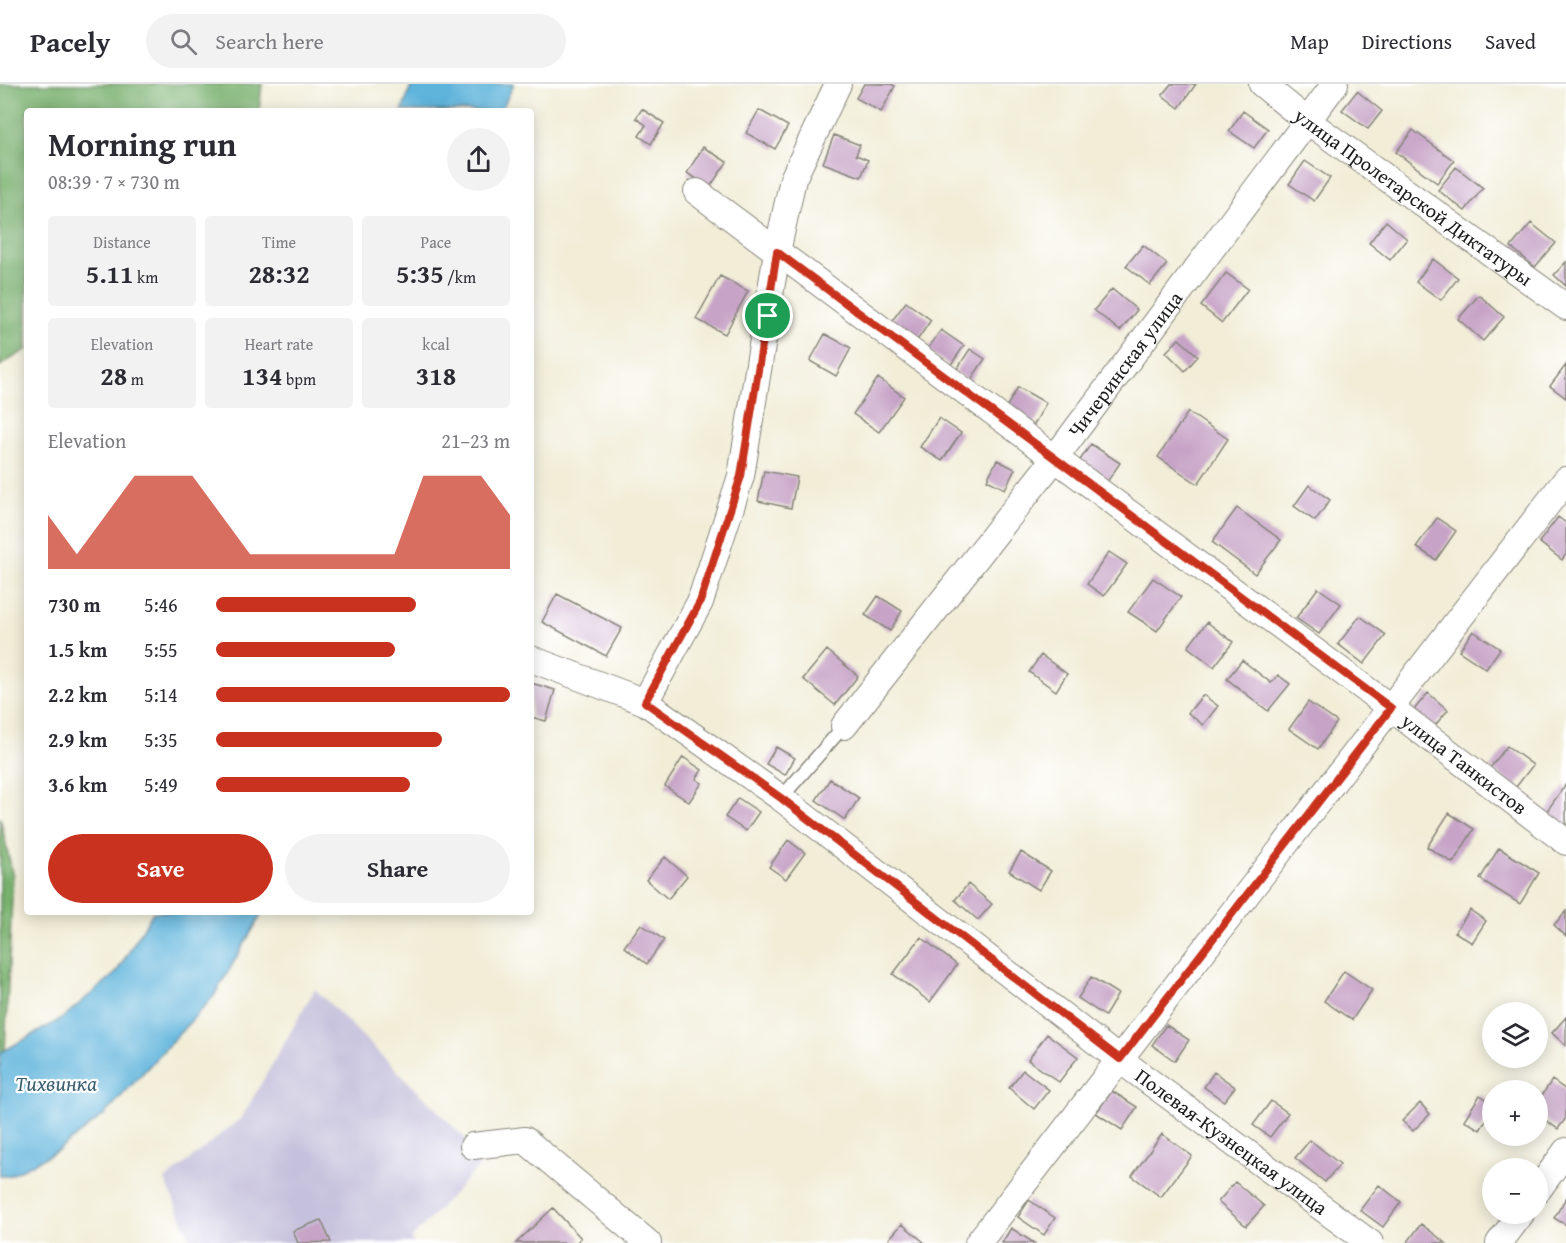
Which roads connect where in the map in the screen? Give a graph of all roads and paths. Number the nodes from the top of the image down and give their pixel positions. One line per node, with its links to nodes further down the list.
1 (838, 84): 6 (street)
2 (1262, 84): 4 (street, улица Пролетарской Диктатуры)
3 (1335, 84): 4 (street, Чичеринская улица)
4 (1306, 120): 7 (street, улица Пролетарской Диктатуры); 8 (street, Чичеринская улица)
5 (697, 192): 6 (street, улица Танкистов)
6 (777, 252): 8 (street, улица Танкистов); 11 (street)
7 (1566, 307)
8 (1055, 458): 12 (street, улица Танкистов); 13 (street, Чичеринская улица)
9 (1566, 480): 12 (street)
10 (534, 660): 11 (street, Полевая-Кузнецкая улица)
11 (645, 702): 14 (street, Полевая-Кузнецкая улица)
12 (1391, 708): 15 (street, улица Танкистов); 16 (street)
13 (844, 726): 14 (lane)
14 (781, 798): 16 (street, Полевая-Кузнецкая улица)
15 (1566, 842)
16 (1120, 1059): 22 (street); 23 (street, Полевая-Кузнецкая улица)
17 (473, 1146): 21 (street)
18 (1566, 1151): 19 (street)
19 (1548, 1176)
20 (1513, 1224): 24 (street)
21 (648, 1243)
22 (978, 1243)
23 (1370, 1243)
24 (1499, 1243)

